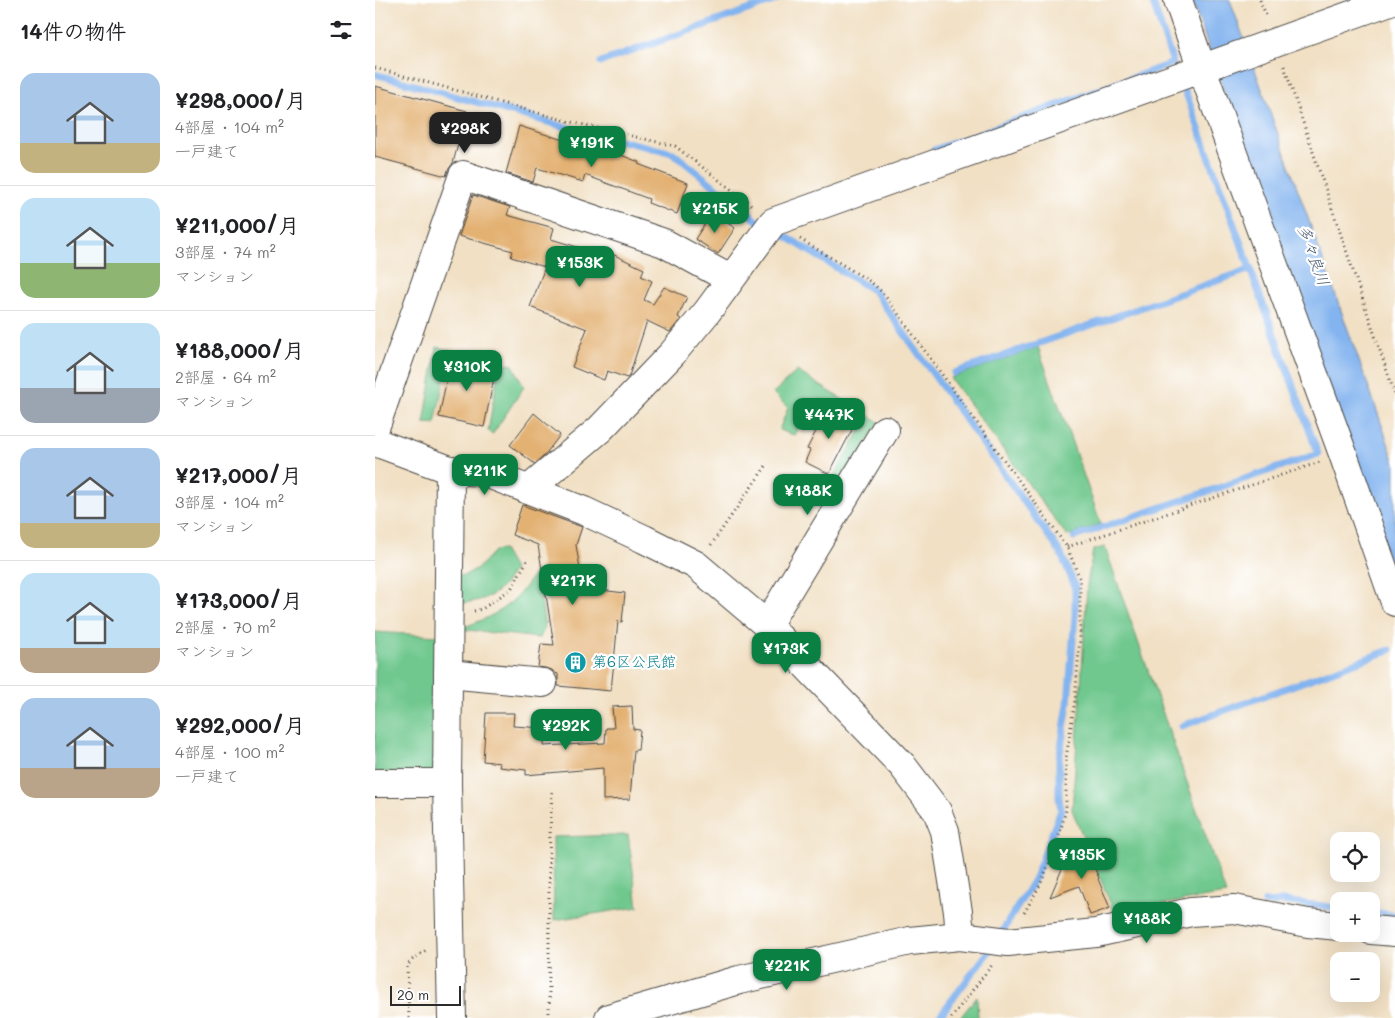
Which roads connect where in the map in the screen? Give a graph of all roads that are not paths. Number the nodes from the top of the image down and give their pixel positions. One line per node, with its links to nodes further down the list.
1 (1178, 0): 3 (street)
2 (1393, 0): 3 (street)
3 (1206, 67): 4 (street); 10 (street)
4 (730, 279): 5 (street); 9 (street)
5 (375, 428)
6 (885, 430): 11 (street)
7 (375, 442): 8 (street)
8 (449, 470): 9 (street); 12 (street)
9 (528, 490): 11 (street)
10 (1395, 602)
11 (767, 625): 19 (street)
12 (448, 674): 13 (street); 15 (street)
13 (543, 683)
14 (375, 783): 15 (street)
15 (447, 783): 20 (street)
16 (1330, 925): 19 (street)
17 (1380, 931): 18 (street)
18 (1395, 932)
19 (960, 936): 21 (street)
20 (452, 1018)
21 (609, 1018)

